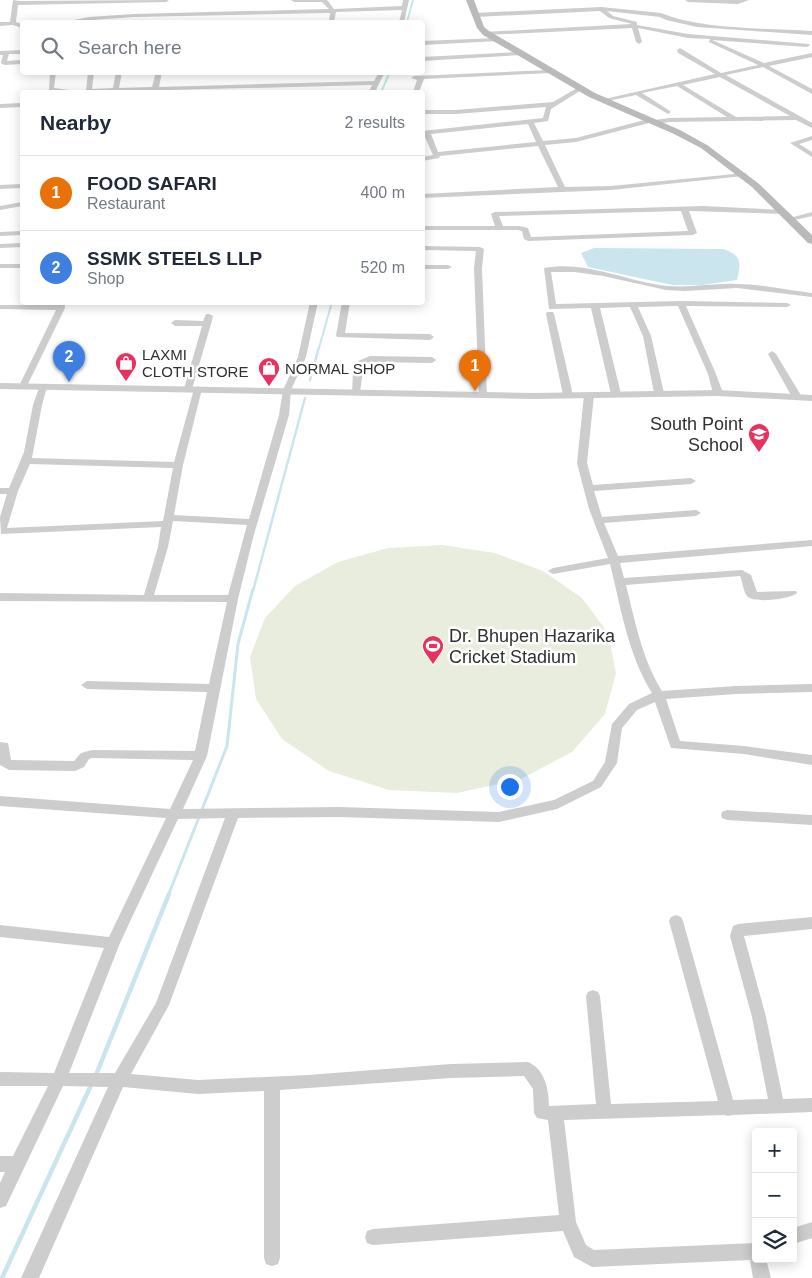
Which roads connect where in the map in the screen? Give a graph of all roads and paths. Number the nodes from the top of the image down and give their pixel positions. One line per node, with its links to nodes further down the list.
1 (166, 0): 9 (street)
2 (294, 0): 3 (street)
3 (321, 0): 14 (street)
4 (406, 0): 12 (street)
5 (470, 0): 16 (main road)
6 (559, 0): 15 (street)
7 (688, 0): 8 (street)
8 (746, 0)
9 (124, 1): 11 (street)
10 (16, 2): 11 (street); 21 (street)
11 (78, 3): 17 (street)
12 (405, 8): 14 (street); 20 (street)
13 (601, 9): 15 (street); 24 (street); 27 (street)
14 (333, 11): 18 (street); 19 (street)
15 (560, 11): 16 (street)
16 (475, 15): 26 (main road)
17 (78, 20)
18 (103, 20)
19 (332, 20)
20 (402, 20)
21 (13, 23): 22 (street); 23 (street)
22 (0, 24)
23 (20, 25)
24 (634, 26): 25 (street); 31 (street); 32 (street)
25 (567, 29): 26 (street); 28 (street)
26 (486, 33): 29 (main road)
27 (812, 33)
28 (582, 38)
29 (497, 40): 33 (street); 38 (main road)
30 (711, 41): 44 (street)
31 (639, 42)
32 (758, 42): 34 (street); 40 (street)
33 (425, 43)
34 (807, 45)
35 (680, 50): 51 (street)
36 (20, 52): 37 (street)
37 (3, 53): 42 (street)
38 (519, 54): 41 (street); 45 (main road)
39 (812, 55): 40 (street)
40 (803, 57): 43 (street); 44 (street)
41 (425, 59)
42 (20, 62)
43 (812, 62)
44 (765, 66): 51 (street); 63 (street)
45 (550, 72): 54 (main road); 62 (street)
46 (54, 75): 56 (street)
47 (91, 75): 59 (street)
48 (118, 75): 60 (street)
49 (158, 75): 55 (street)
50 (381, 75): 52 (street)
51 (723, 75): 53 (street); 71 (street)
52 (377, 83): 55 (street); 61 (street)
53 (678, 84): 64 (street); 72 (street)
54 (581, 88): 65 (main road); 66 (street)
55 (155, 89): 60 (street)
56 (51, 90)
57 (51, 90): 58 (street)
58 (67, 90)
59 (89, 90)
60 (116, 90)
61 (373, 90)
62 (416, 90)
63 (812, 92)
64 (637, 93): 65 (street); 70 (street)
65 (603, 100): 73 (main road)
66 (554, 104): 69 (street); 74 (street)
67 (20, 105): 68 (street)
68 (0, 106)
69 (425, 112)
70 (668, 112)
71 (798, 118): 72 (street); 75 (street)
72 (734, 119): 73 (street)
73 (654, 121): 79 (street); 83 (main road)
74 (530, 122): 77 (street); 79 (street)
75 (809, 122): 76 (street)
76 (812, 126)
77 (425, 133): 80 (street)
78 (812, 138): 81 (street)
79 (542, 145): 80 (street); 86 (street)
80 (436, 154): 82 (street)
81 (812, 155)
82 (425, 159)
83 (743, 174): 86 (street); 92 (main road)
84 (20, 186): 85 (street)
85 (0, 187)
86 (563, 188): 87 (street)
87 (425, 196)
88 (20, 204): 89 (street)
89 (0, 208)
90 (684, 208): 92 (street); 93 (street); 93 (street)
91 (812, 214): 92 (street)
92 (787, 215): 97 (main road)
93 (499, 226): 94 (street)
94 (425, 228)
95 (20, 233): 96 (street)
96 (0, 234)
97 (812, 241)
98 (20, 245): 99 (street)
99 (0, 246)
100 (425, 248): 128 (street)
101 (0, 266): 102 (street)
102 (20, 266)
103 (425, 267): 104 (street)
104 (448, 268)
105 (812, 294): 112 (street)
106 (680, 303): 107 (street); 111 (street); 126 (street)
107 (786, 304)
108 (61, 305): 113 (street); 120 (street)
109 (313, 305): 123 (street)
110 (345, 305): 116 (street)
111 (633, 305): 112 (street); 125 (street)
112 (595, 306): 127 (street)
113 (0, 307)
114 (550, 314): 129 (street)
115 (176, 323): 122 (street)
116 (430, 337)
117 (772, 354): 131 (street)
118 (432, 360): 124 (street)
119 (0, 386): 120 (street)
120 (23, 386): 121 (street)
121 (43, 387): 122 (street); 133 (street)
122 (193, 389): 123 (street); 134 (street)
123 (287, 390): 124 (street); 142 (street)
124 (355, 392): 128 (street)
125 (660, 393): 126 (street); 127 (street)
126 (718, 393): 131 (street)
127 (616, 394): 130 (street)
128 (484, 395): 129 (street)
129 (568, 395): 130 (street)
130 (588, 395): 136 (street)
131 (797, 397): 132 (street)
132 (812, 398)
133 (26, 461): 134 (street); 138 (street)
134 (178, 465): 141 (street)
135 (691, 481): 136 (street)
136 (588, 488): 140 (street)
137 (0, 491): 138 (street)
138 (13, 491): 143 (street)
139 (696, 513): 140 (street)
140 (598, 520): 145 (street)
141 (168, 521): 142 (street); 143 (street); 150 (street)
142 (253, 522): 151 (street)
143 (1, 531)
144 (812, 544): 145 (street)
145 (614, 560): 146 (street); 147 (street)
146 (552, 571)
147 (621, 582): 148 (street); 155 (street)
148 (792, 593)
149 (0, 597): 150 (street)
150 (148, 598): 151 (street)
151 (233, 599): 153 (street)
152 (87, 685): 153 (street)
153 (215, 688): 157 (street)
154 (812, 688): 155 (street)
155 (659, 696): 158 (street); 161 (street)
156 (0, 746): 157 (street)
157 (201, 756): 160 (street)
158 (812, 760)
159 (0, 801): 160 (street)
160 (176, 814): 161 (street); 167 (street)
161 (233, 814): 171 (street)
162 (727, 814): 163 (street)
163 (812, 820)
164 (676, 921): 175 (street)
165 (812, 923): 174 (street)
166 (0, 931): 167 (street)
167 (113, 943): 170 (street)
168 (593, 996): 176 (street)
169 (0, 1079): 170 (street)
170 (60, 1079): 171 (street); 179 (street)
171 (119, 1080): 172 (street); 188 (street)
172 (272, 1084): 177 (street); 186 (street)
173 (812, 1105): 174 (street)
174 (777, 1108): 175 (street)
175 (728, 1109): 176 (street)
176 (604, 1112): 177 (street)
177 (556, 1113): 181 (street)
178 (0, 1164): 179 (street)
179 (18, 1164): 180 (street)
180 (0, 1200)
181 (568, 1222): 184 (street); 185 (street)
182 (812, 1230): 183 (street)
183 (797, 1235)
184 (374, 1237)
185 (752, 1251)
186 (272, 1258)
187 (759, 1263): 189 (street)
188 (30, 1278)
189 (762, 1278)

